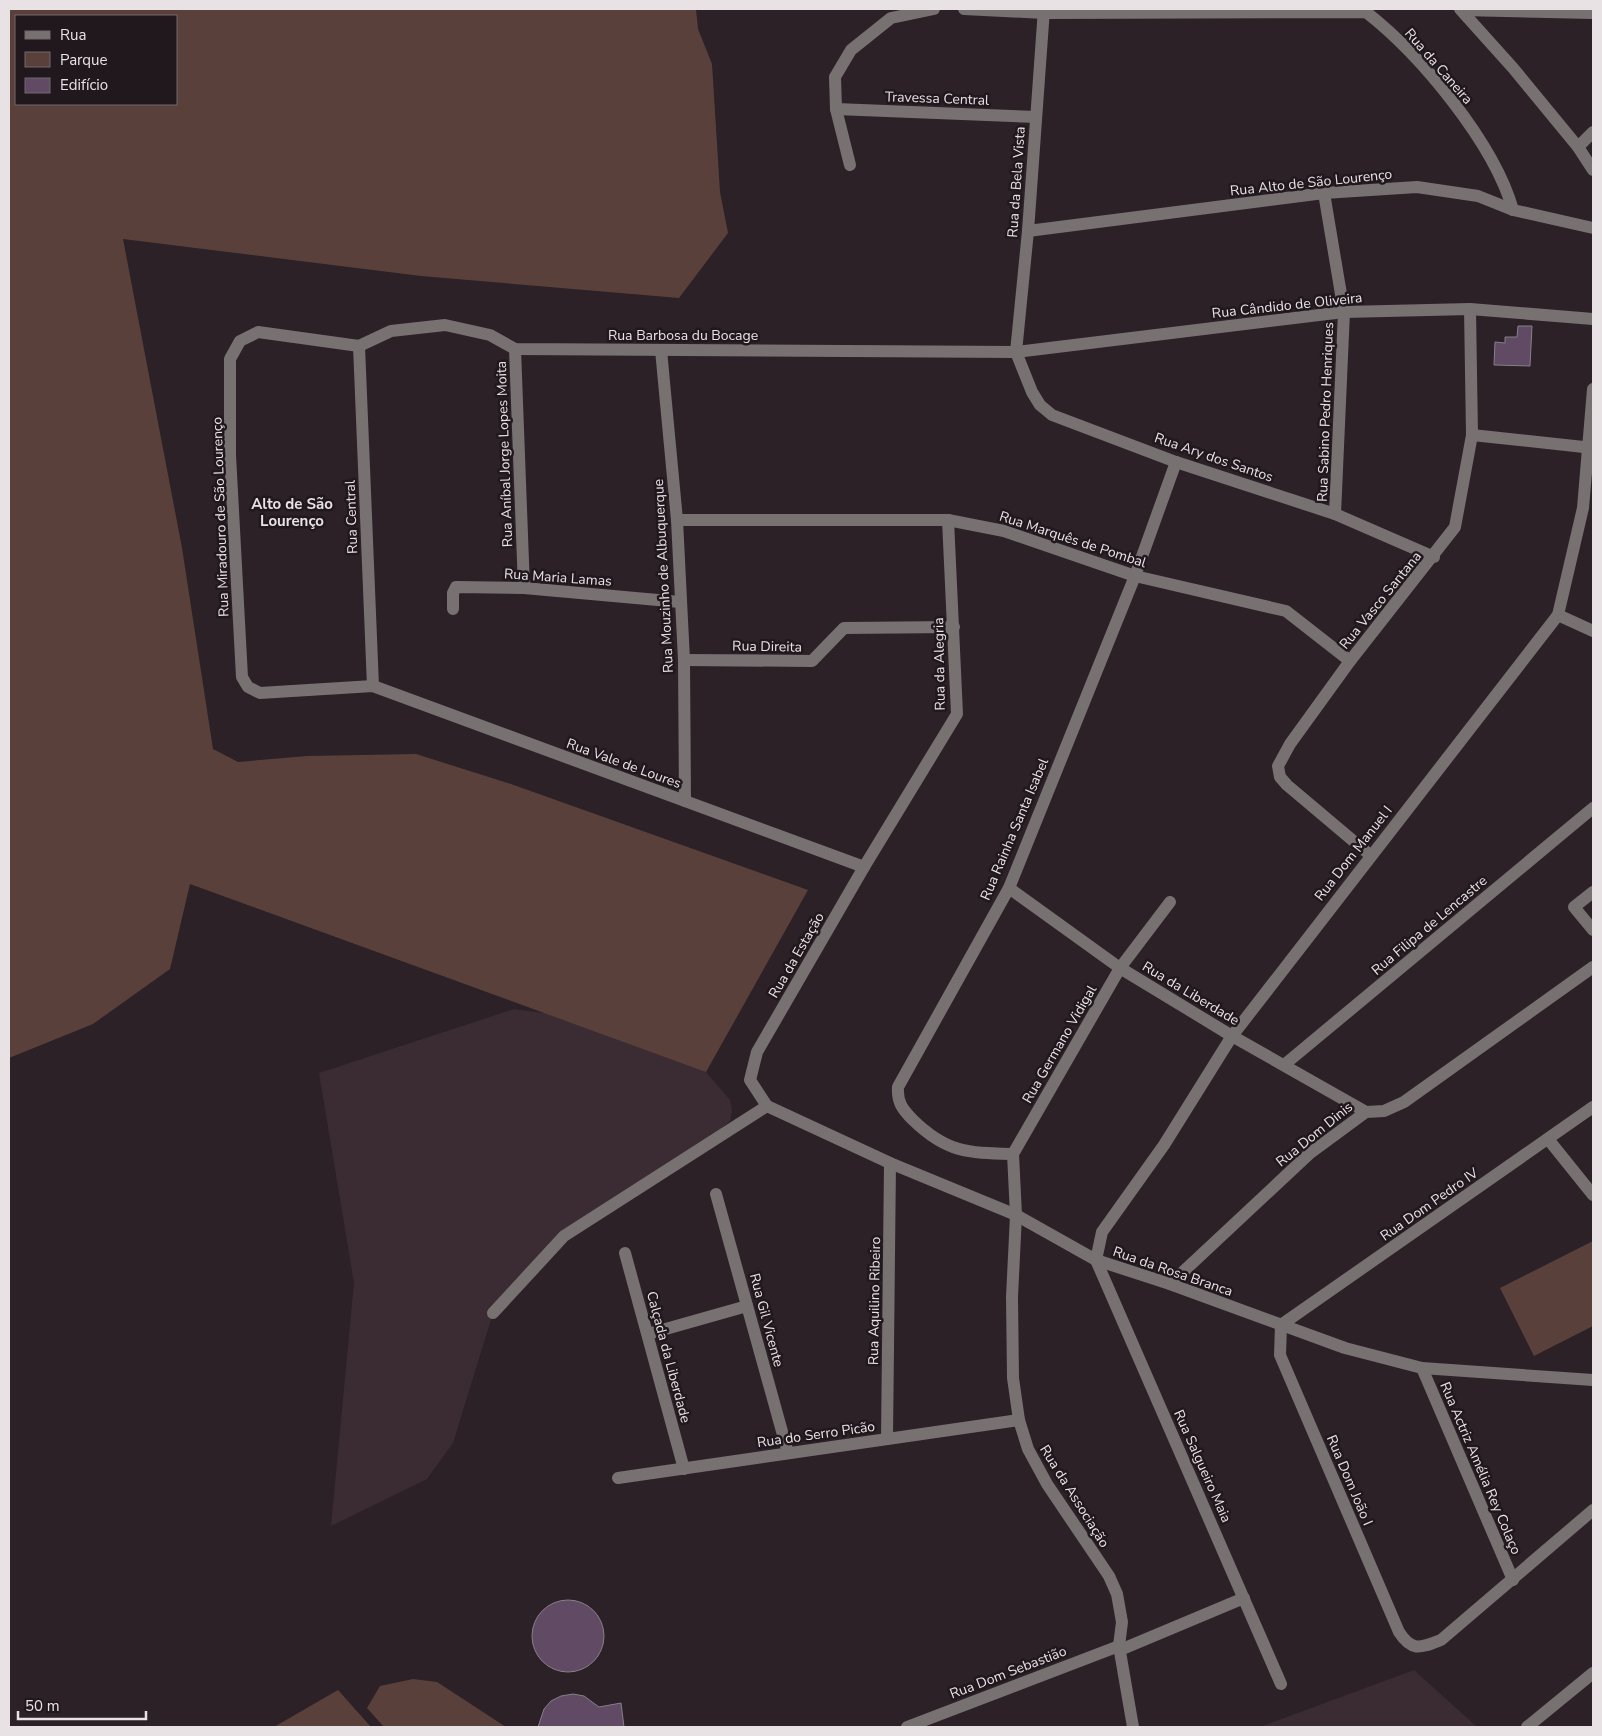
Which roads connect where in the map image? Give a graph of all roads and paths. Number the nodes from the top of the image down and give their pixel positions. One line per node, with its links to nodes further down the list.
1 (934, 9): 8 (street)
2 (964, 9): 4 (street, Rua da Caneira)
3 (1461, 10): 7 (street); 11 (street)
4 (1044, 11): 5 (street, Rua da Caneira); 9 (street, Rua da Bela Vista)
5 (1193, 11): 6 (street, Rua da Caneira)
6 (1274, 11): 15 (street, Rua da Caneira)
7 (1593, 13)
8 (836, 109): 9 (street, Travessa Central); 12 (street)
9 (1036, 117): 17 (street, Rua da Bela Vista)
10 (1593, 132): 11 (street)
11 (1578, 147): 13 (street)
12 (850, 165)
13 (1593, 170)
14 (1324, 193): 15 (street, Rua Alto de São Lourenço); 17 (street, Rua Alto de São Lourenço); 19 (street, Rua Sabino Pedro Henriques)
15 (1513, 210): 16 (street, Rua Alto de São Lourenço)
16 (1593, 228)
17 (1028, 231): 24 (street, Rua da Bela Vista)
18 (1470, 309): 19 (street, Rua Cândido de Oliveira); 20 (street, Rua Cândido de Oliveira); 26 (street, Rua Vasco Santana)
19 (1344, 312): 24 (street, Rua Cândido de Oliveira); 29 (street, Rua Sabino Pedro Henriques)
20 (1593, 320)
21 (359, 346): 22 (street, Rua Barbosa du Bocage); 42 (street, Rua Central); 42 (street, Rua Miradouro de São Lourenço)
22 (515, 349): 23 (street, Rua Barbosa du Bocage); 34 (street, Rua Aníbal Jorge Lopes Moita)
23 (661, 350): 24 (street, Rua Barbosa du Bocage); 30 (street, Rua Mouzinho de Albuquerque)
24 (1016, 352): 28 (street, Rua Ary dos Santos)
25 (1593, 390): 27 (street, Rua Dom Manuel I)
26 (1472, 435): 27 (street); 32 (street, Rua Vasco Santana)
27 (1592, 448): 37 (street, Rua Dom Manuel I)
28 (1176, 462): 29 (street, Rua Ary dos Santos); 33 (street, Rua Rainha Santa Isabel)
29 (1335, 514): 32 (street, Rua Ary dos Santos)
30 (677, 520): 31 (street, Rua Marquês de Pombal); 35 (street, Rua Mouzinho de Albuquerque)
31 (948, 520): 33 (street, Rua Marquês de Pombal); 38 (street, Rua da Alegria)
32 (1434, 557): 41 (street, Rua Vasco Santana)
33 (1135, 576): 41 (street, Rua Marquês de Pombal); 48 (street, Rua Rainha Santa Isabel)
34 (524, 588): 35 (street, Rua Maria Lamas); 36 (street, Rua Maria Lamas)
35 (680, 602): 40 (street, Rua Mouzinho de Albuquerque)
36 (453, 609)
37 (1558, 615): 39 (street); 46 (street, Rua Dom Manuel I)
38 (954, 627): 40 (street, Rua Direita); 45 (street, Rua da Alegria)
39 (1593, 631)
40 (684, 660): 43 (street, Rua Mouzinho de Albuquerque)
41 (1350, 661): 46 (street, Rua Vasco Santana)
42 (373, 686): 43 (street, Rua Vale de Loures)
43 (685, 801): 47 (street, Rua Vale de Loures)
44 (1593, 808): 55 (street, Rua Filipa de Lencastre)
45 (892, 820): 47 (street, Rua da Estação)
46 (1370, 855): 54 (street, Rua Dom Manuel I)
47 (864, 866): 56 (street, Rua da Estação)
48 (1009, 888): 53 (street, Rua da Liberdade); 60 (street, Rua Rainha Santa Isabel)
49 (1593, 892): 51 (street)
50 (1170, 902): 53 (street, Rua Germano Vidigal)
51 (1593, 930)
52 (1593, 967): 58 (street, Rua Dom Dinis)
53 (1120, 968): 54 (street, Rua da Liberdade); 60 (street, Rua Germano Vidigal)
54 (1232, 1036): 55 (street, Rua da Liberdade); 66 (street, Rua Dom Manuel I)
55 (1284, 1065): 58 (street, Rua da Liberdade)
56 (768, 1106): 61 (street, Rua da Rosa Branca); 69 (street)
57 (1593, 1107): 59 (street, Rua Dom Pedro IV)
58 (1366, 1112): 67 (street, Rua Dom Dinis)
59 (1548, 1140): 63 (street); 70 (street, Rua Dom Pedro IV)
60 (1013, 1154): 64 (street)
61 (890, 1163): 64 (street, Rua da Rosa Branca); 75 (street, Rua Aquilino Ribeiro)
62 (716, 1194): 68 (street, Rua Gil Vicente)
63 (1593, 1195)
64 (1016, 1215): 66 (street, Rua da Rosa Branca); 74 (street, Rua da Associação)
65 (625, 1253): 71 (street, Calçada da Liberdade)
66 (1096, 1260): 67 (street, Rua da Rosa Branca); 81 (street, Rua Salgueiro Maia)
67 (1170, 1284): 70 (street, Rua da Rosa Branca)
68 (747, 1306): 71 (street); 76 (street, Rua Gil Vicente)
69 (493, 1313)
70 (1282, 1325): 72 (street, Rua da Rosa Branca); 80 (street, Rua Dom João I)
71 (648, 1334): 77 (street, Calçada da Liberdade)
72 (1422, 1368): 73 (street, Rua da Rosa Branca); 80 (street, Rua Actriz Amélia Rey Colaço)
73 (1593, 1380)
74 (1019, 1420): 75 (street, Rua do Serro Picão); 82 (street, Rua da Associação)
75 (887, 1439): 76 (street, Rua do Serro Picão)
76 (788, 1453): 77 (street, Rua do Serro Picão)
77 (684, 1468): 78 (street, Rua do Serro Picão)
78 (618, 1478)
79 (1593, 1510): 80 (street)
80 (1513, 1580)
81 (1244, 1598): 82 (street, Rua Dom Sebastião); 84 (street, Rua Salgueiro Maia)
82 (1119, 1648): 85 (street, Rua Dom Sebastião); 86 (street, Rua da Associação)
83 (1593, 1673): 87 (street)
84 (1281, 1684)
85 (907, 1727)
86 (1133, 1727)
87 (1527, 1727)

